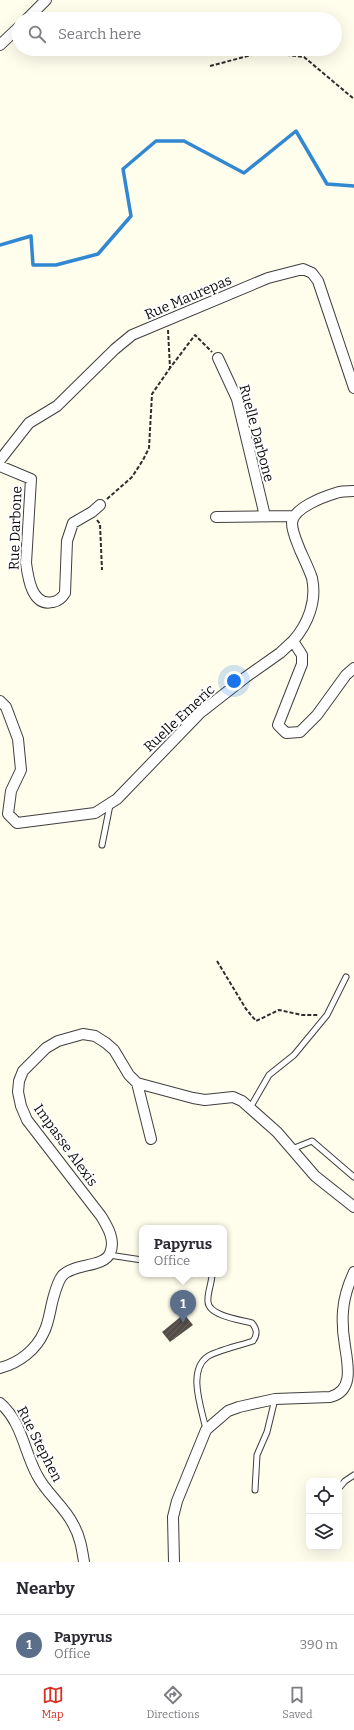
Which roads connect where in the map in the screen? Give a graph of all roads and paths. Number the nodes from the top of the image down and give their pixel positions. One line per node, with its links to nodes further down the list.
1 (46, 0): 2 (street)
2 (35, 12)
3 (12, 34): 4 (street)
4 (0, 45)
5 (248, 56): 7 (path)
6 (296, 56): 8 (path)
7 (210, 66)
8 (354, 99)
9 (168, 321): 11 (path); 12 (street, Rue Maurepas); 13 (street, Rue Maurepas)
10 (218, 358): 11 (path); 17 (street, Ruelle Darbone)
11 (170, 368): 16 (path)
12 (354, 388)
13 (0, 460)
14 (0, 466): 16 (street, Rue Darbone)
15 (354, 491): 18 (street)
16 (96, 508): 20 (path)
17 (265, 516): 18 (street); 19 (street)
18 (294, 516): 21 (street, Ruelle Emeric)
19 (216, 517)
20 (102, 570)
21 (293, 640): 22 (street); 24 (street, Ruelle Emeric)
22 (354, 668)
23 (0, 701): 24 (street, Ruelle Emeric)
24 (110, 804): 25 (lane)
25 (102, 845)
26 (217, 961): 28 (path)
27 (346, 977): 28 (lane)
28 (327, 1015): 30 (lane)
29 (137, 1083): 30 (street); 31 (street); 35 (street, Impasse Alexis)
30 (250, 1108): 32 (street)
31 (151, 1139)
32 (292, 1149): 33 (lane); 34 (street)
33 (354, 1177)
34 (354, 1207)
35 (109, 1255): 36 (lane); 39 (street)
36 (139, 1260)
37 (354, 1272): 40 (street)
38 (212, 1277): 42 (lane)
39 (0, 1368)
40 (276, 1399): 42 (street); 45 (lane)
41 (0, 1403): 46 (street, Rue Stephen)
42 (206, 1430): 47 (street)
43 (354, 1475): 44 (lane)
44 (342, 1484)
45 (255, 1490)
46 (84, 1562)
47 (174, 1562)

